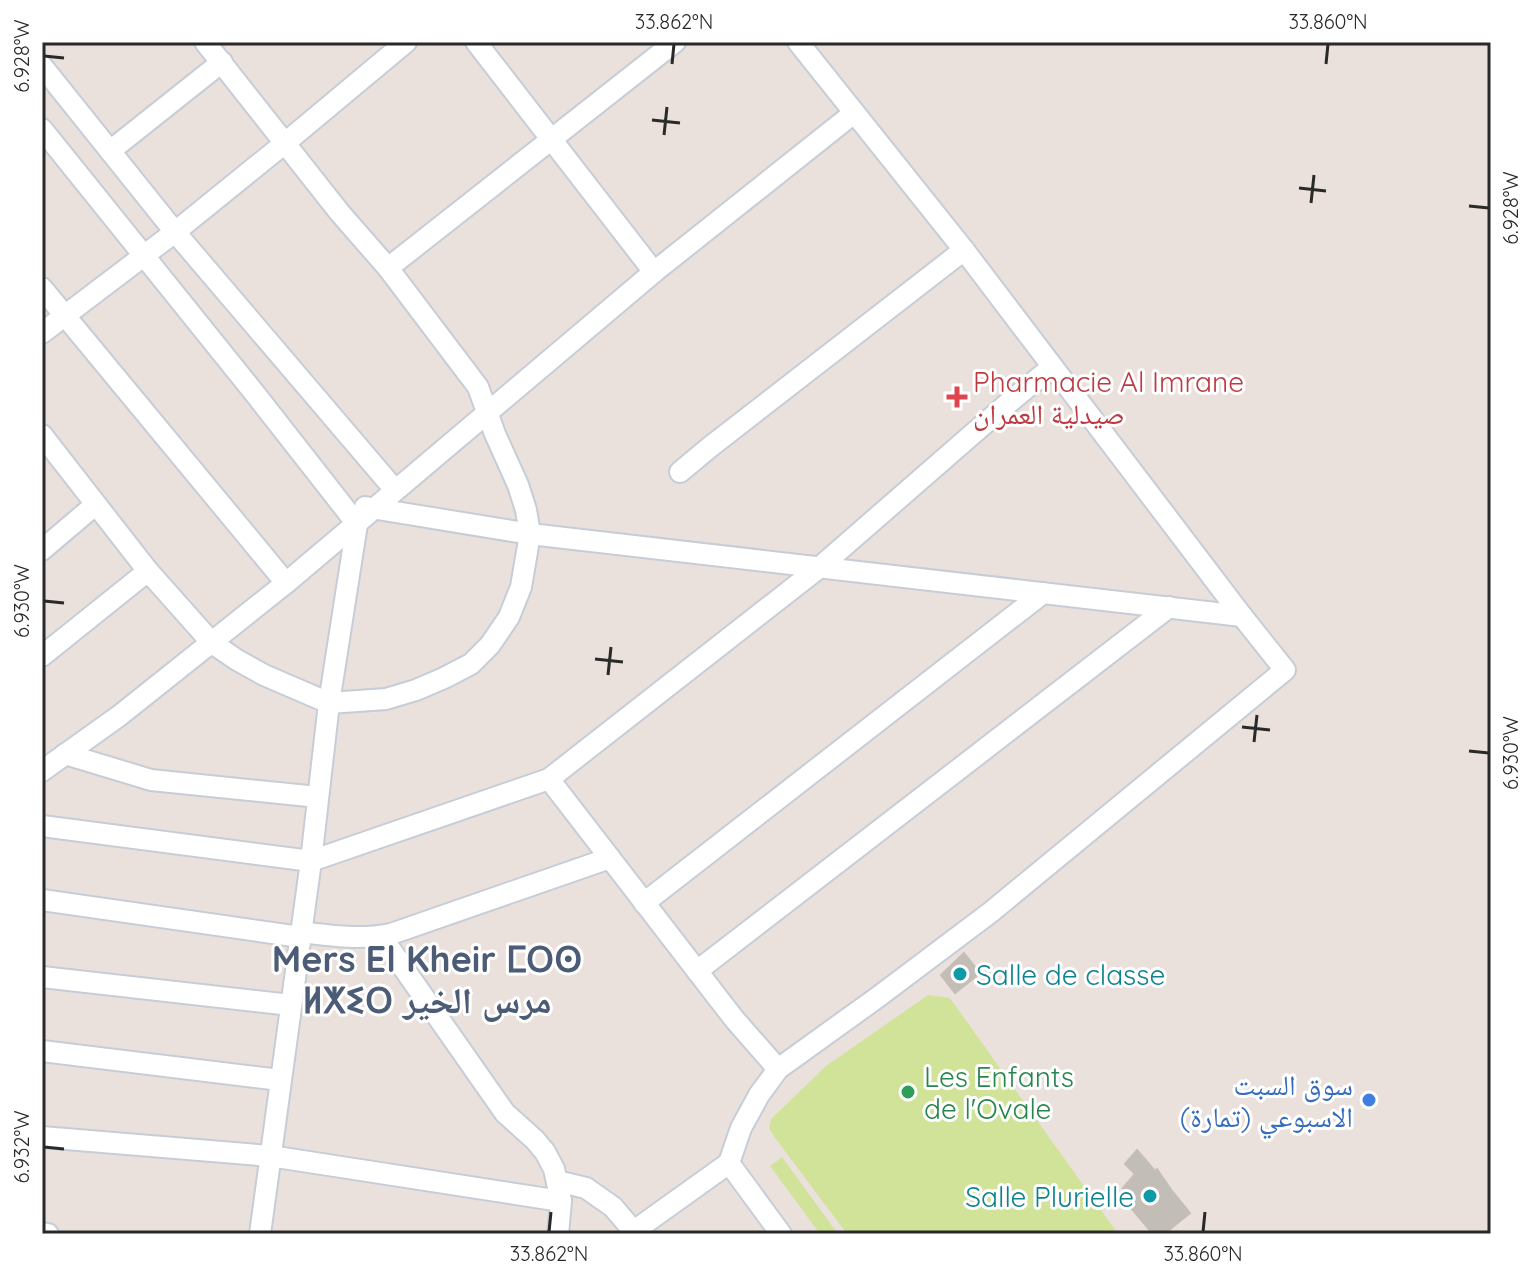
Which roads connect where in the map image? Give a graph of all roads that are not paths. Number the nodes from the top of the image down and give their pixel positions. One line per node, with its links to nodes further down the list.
1 (205, 42): 6 (street)
2 (406, 42): 11 (street)
3 (476, 42): 10 (street)
4 (675, 42): 10 (street)
5 (798, 42): 8 (street)
6 (222, 62): 11 (street); 12 (street)
7 (42, 66): 12 (street)
8 (854, 113): 14 (street); 17 (street)
9 (42, 129): 15 (street)
10 (551, 138): 16 (street); 17 (street)
11 (285, 143): 13 (street); 16 (street)
12 (110, 151): 13 (street)
13 (175, 232): 15 (street); 25 (street)
14 (964, 250): 21 (street); 24 (street)
15 (144, 255): 19 (street); 26 (street)
16 (388, 268): 22 (street)
17 (654, 272): 22 (street)
18 (42, 288): 19 (street)
19 (64, 316): 20 (street); 34 (street)
20 (42, 333)
21 (1052, 367): 32 (street); 37 (street)
22 (486, 413): 25 (street); 30 (street)
23 (44, 443): 27 (street)
24 (680, 472)
25 (395, 490): 28 (street)
26 (339, 501): 28 (street); 29 (street)
27 (95, 505): 31 (street); 33 (street)
28 (373, 509): 29 (street); 30 (street)
29 (357, 524): 34 (street); 40 (street)
30 (530, 534): 32 (street); 40 (street)
31 (42, 550)
32 (820, 567): 35 (street); 43 (street)
33 (148, 571): 38 (street); 39 (street)
34 (286, 583): 38 (street)
35 (1043, 593): 36 (street); 49 (street)
36 (1169, 607): 37 (street); 52 (street)
37 (1242, 616): 56 (street)
38 (212, 643): 40 (street); 41 (street)
39 (42, 656)
40 (329, 703): 44 (street)
41 (65, 754): 42 (street); 44 (street)
42 (42, 771)
43 (549, 779): 46 (street); 47 (street)
44 (318, 797): 47 (street)
45 (42, 826): 47 (street)
46 (610, 858): 49 (street); 51 (street)
47 (311, 861): 50 (street)
48 (42, 900): 50 (street)
49 (644, 903): 52 (street)
50 (301, 934): 51 (street); 54 (street)
51 (381, 936): 61 (street)
52 (697, 971): 56 (street)
53 (42, 977): 54 (street)
54 (291, 1005): 57 (street)
55 (42, 1051): 57 (street)
56 (778, 1069): 60 (street)
57 (280, 1080): 59 (street)
58 (42, 1137): 59 (street)
59 (270, 1156): 61 (street); 63 (street)
60 (729, 1163): 62 (street); 65 (street)
61 (559, 1191): 62 (street); 64 (street)
62 (635, 1232)
63 (260, 1234)
64 (558, 1234)
65 (781, 1234)

